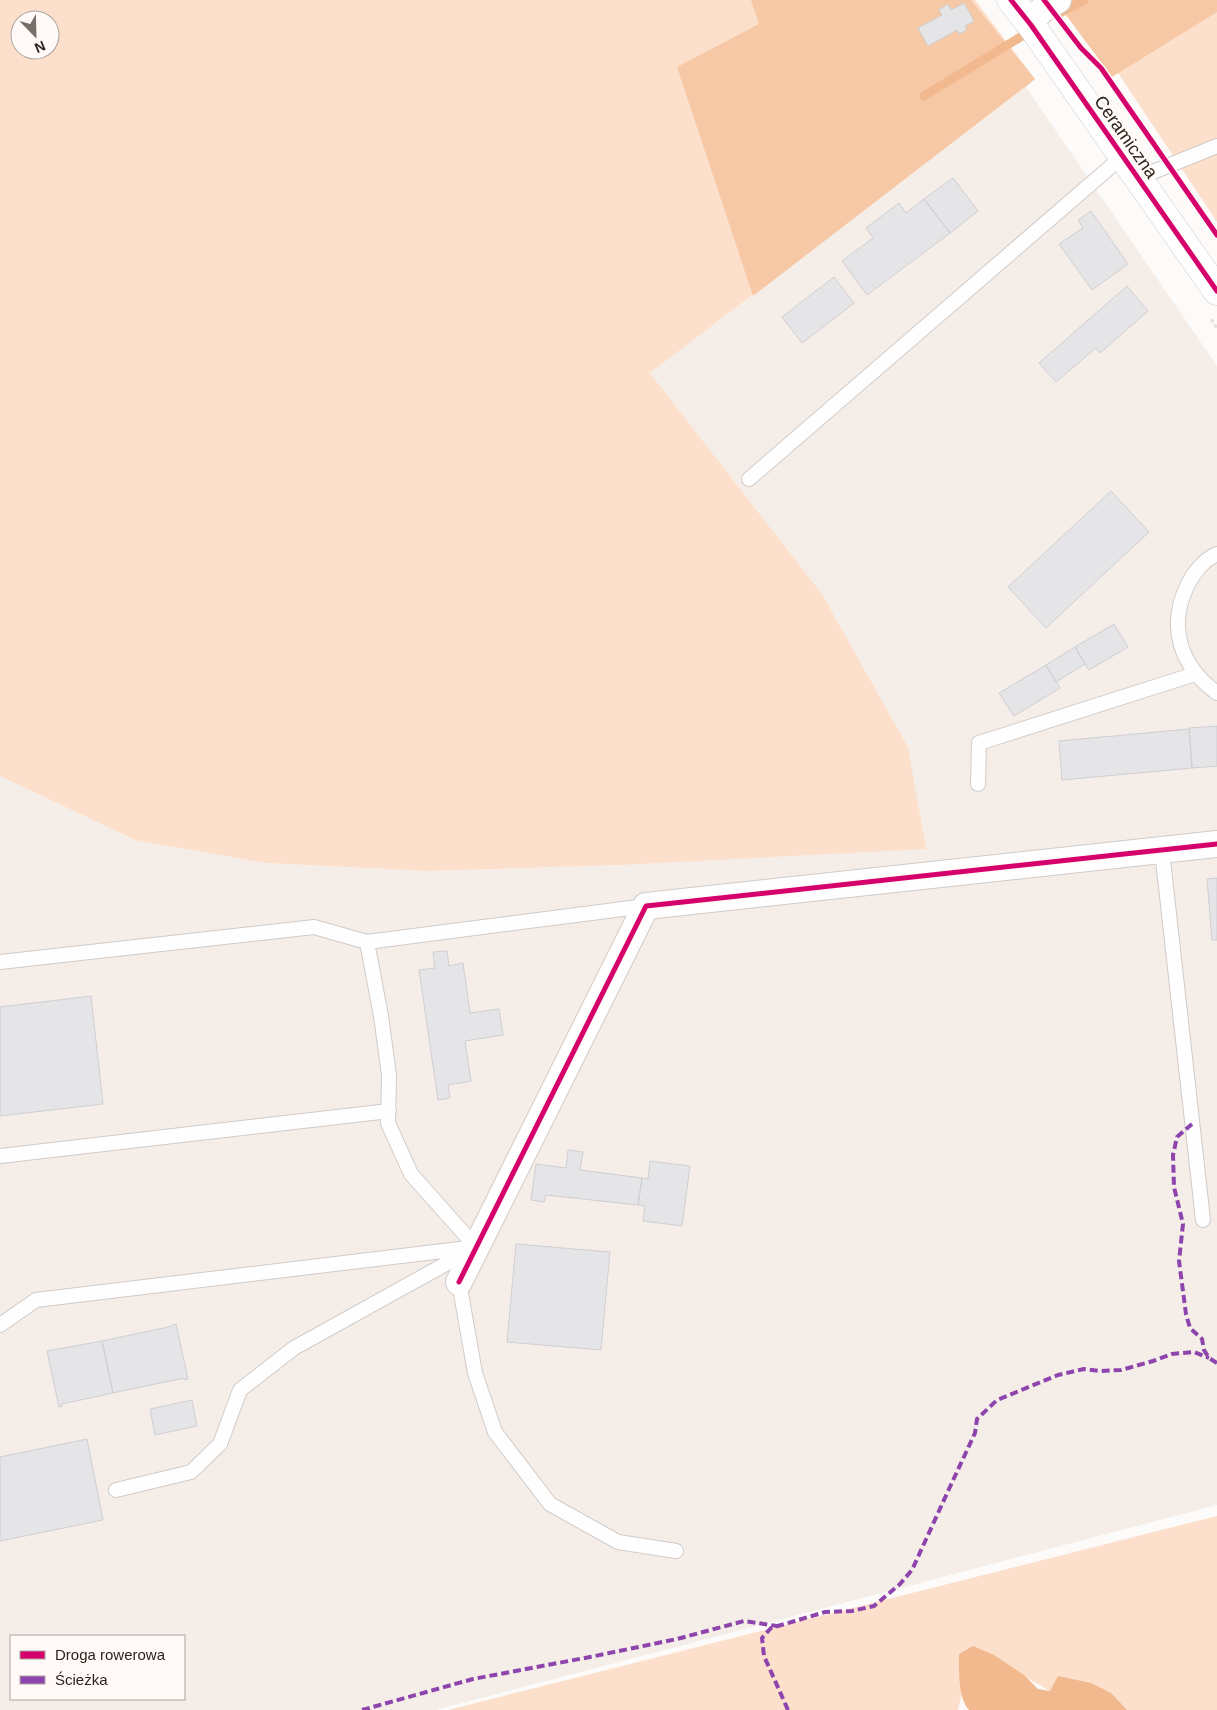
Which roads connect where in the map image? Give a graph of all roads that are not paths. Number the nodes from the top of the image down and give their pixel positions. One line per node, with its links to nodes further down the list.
1 (1011, 0): 3 (street, Ceramiczna)
2 (1058, 0): 3 (street)
3 (1033, 29): 5 (street, Ceramiczna)
4 (1217, 146): 6 (lane)
5 (1123, 156): 6 (street, Ceramiczna); 8 (lane)
6 (1138, 178): 7 (street, Ceramiczna)
7 (1217, 291)
8 (749, 478)
9 (1217, 554): 10 (lane)
10 (1195, 674): 11 (lane); 12 (lane)
11 (1217, 693)
12 (978, 784)
13 (1217, 844): 14 (street)
14 (1162, 851): 15 (street); 20 (lane)
15 (646, 906): 16 (lane); 21 (street)
16 (367, 942): 17 (lane); 18 (lane)
17 (0, 962)
18 (389, 1111): 19 (lane); 21 (lane)
19 (0, 1156)
20 (1203, 1220)
21 (476, 1247): 22 (street); 23 (lane); 24 (lane)
22 (459, 1282): 25 (lane)
23 (0, 1325)
24 (116, 1490)
25 (676, 1551)

